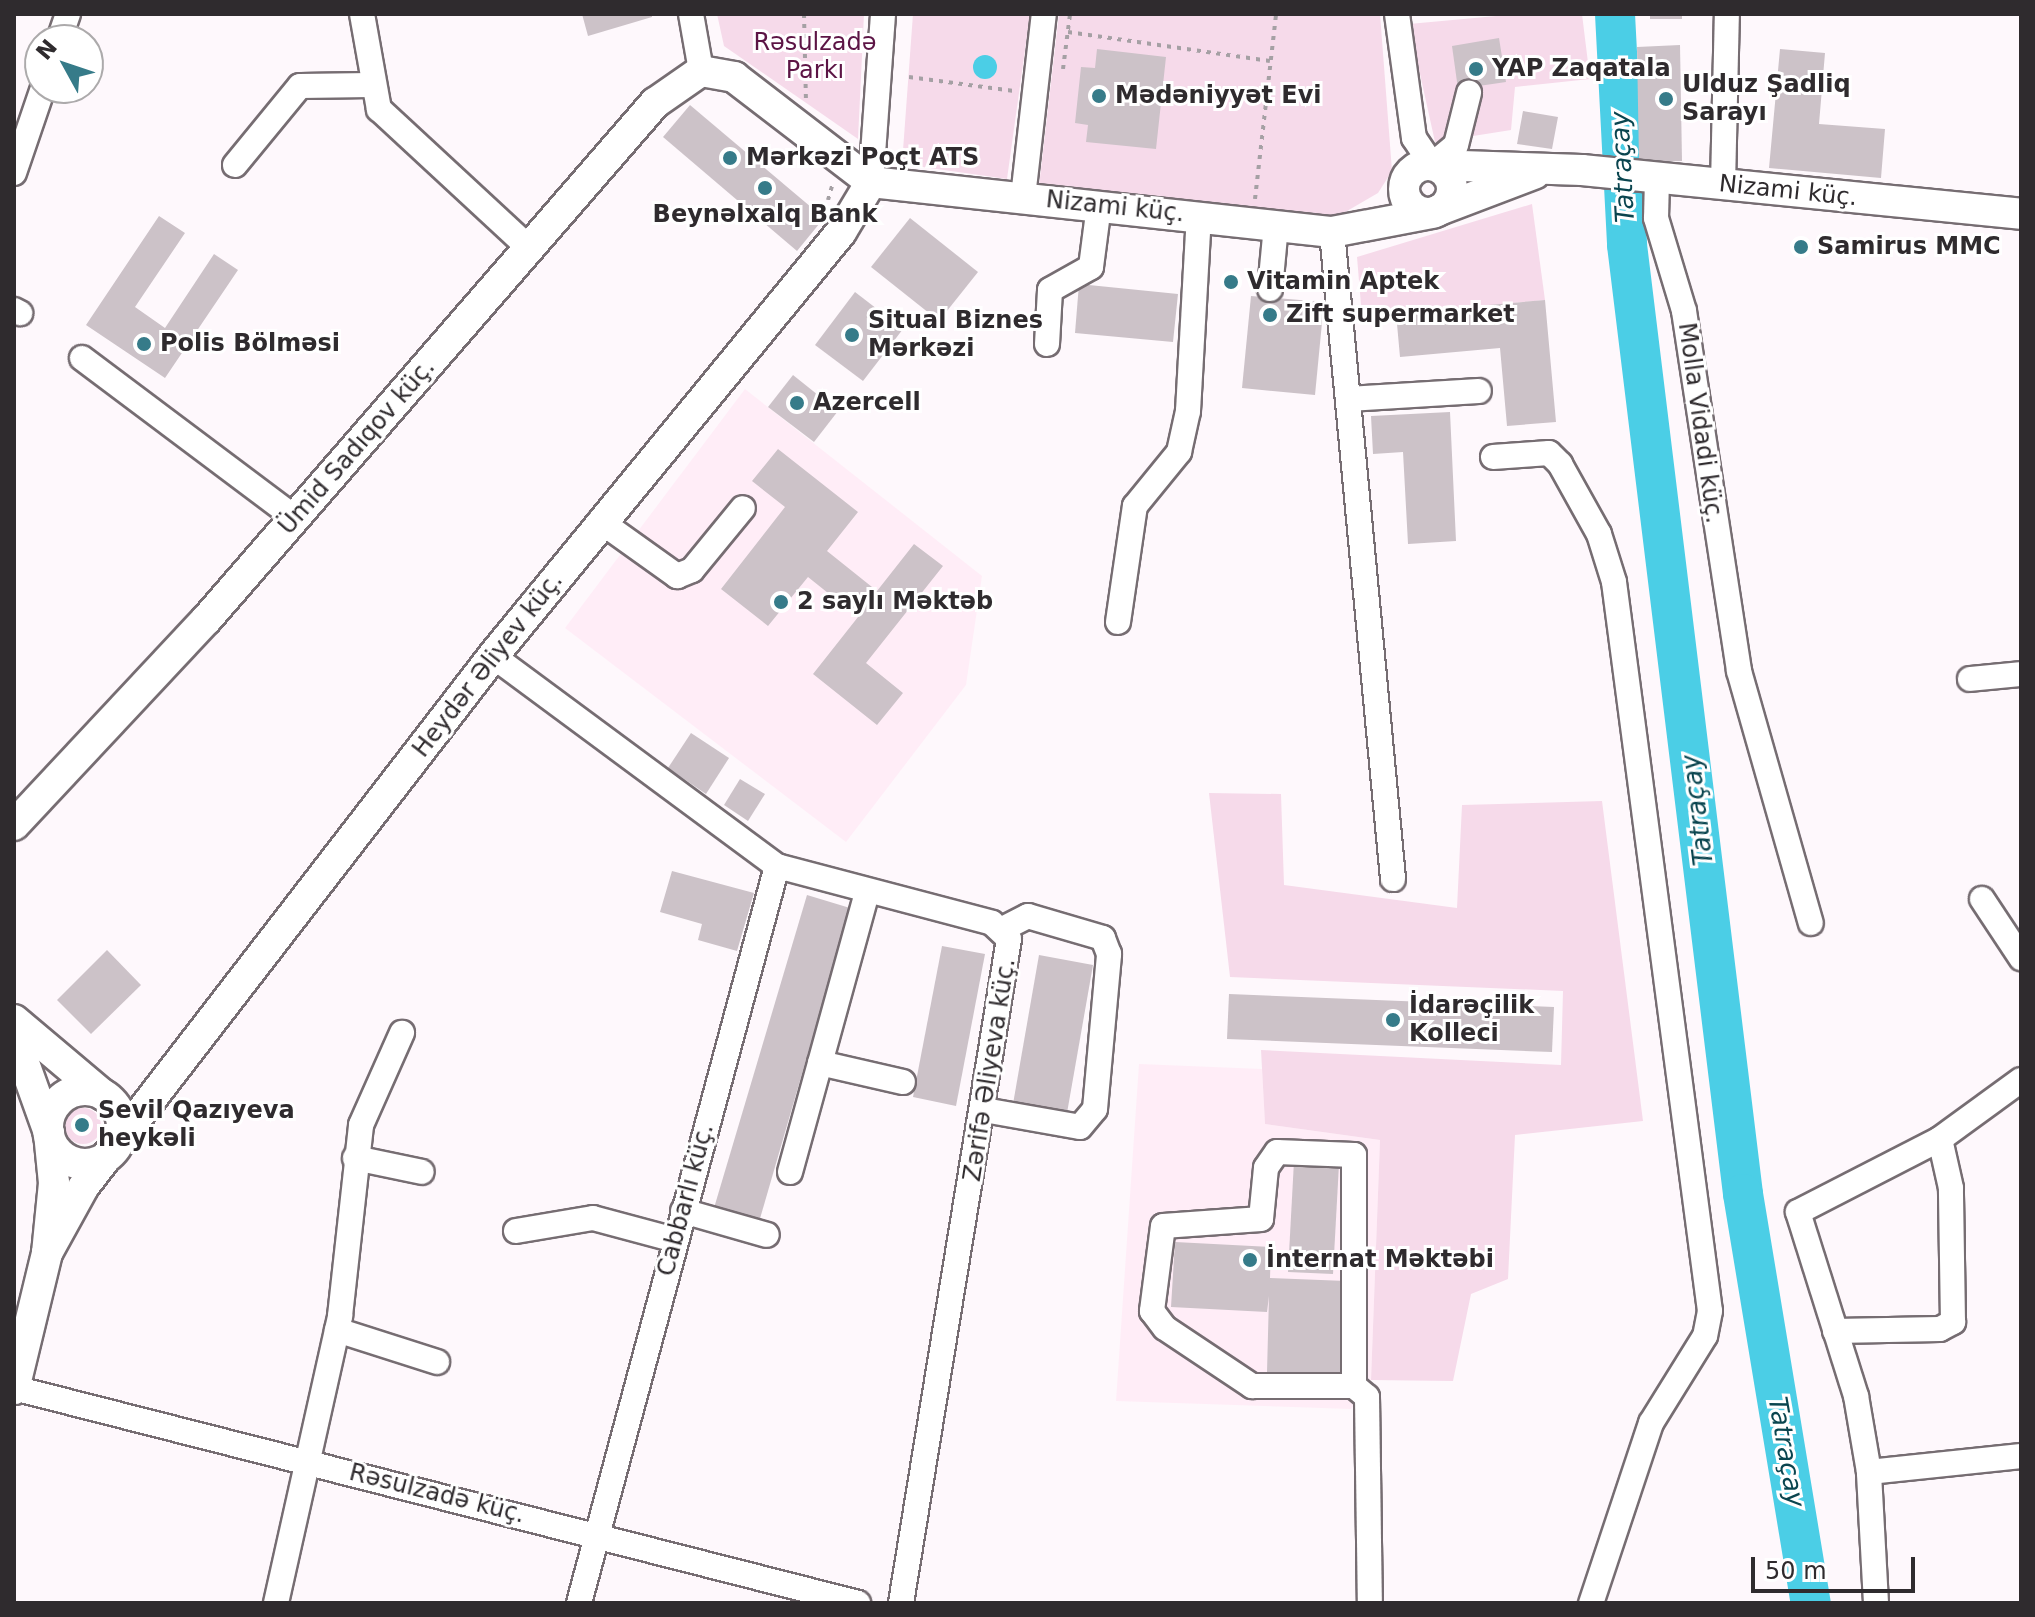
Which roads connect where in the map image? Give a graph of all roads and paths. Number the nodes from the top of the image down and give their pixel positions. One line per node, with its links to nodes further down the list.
1 (362, 14): 13 (street)
2 (691, 14): 11 (street)
3 (804, 14): 17 (path)
4 (883, 14): 24 (street)
5 (1044, 14): 26 (street)
6 (1276, 14): 10 (path)
7 (1397, 14): 19 (street)
8 (1727, 14): 25 (street)
9 (1068, 32): 10 (path)
10 (1270, 61): 31 (path)
11 (701, 71): 24 (main road); 33 (main road, Ümid Sadıqov küç.)
12 (909, 77): 14 (path)
13 (371, 85): 18 (street); 33 (street)
14 (1019, 91)
15 (1469, 93): 19 (street)
16 (38, 104): 21 (street)
17 (817, 111)
18 (235, 165)
19 (1432, 165): 20 (main road, Nizami küç.); 23 (main road); 28 (main road)
20 (1556, 169): 22 (main road, Nizami küç.); 28 (main road, Nizami küç.)
21 (14, 173)
22 (1657, 178): 25 (main road, Nizami küç.); 52 (street, Molla Vidadi küç.)
23 (1405, 181): 28 (main road); 32 (main road)
24 (871, 182): 26 (main road, Nizami küç.); 42 (main road, Heydər Əliyev küç.)
25 (1723, 185): 29 (main road, Nizami küç.)
26 (1023, 197): 27 (main road, Nizami küç.)
27 (1099, 205): 30 (main road, Nizami küç.); 35 (street)
28 (1436, 211): 32 (main road, Nizami küç.)
29 (2021, 214)
30 (1199, 217): 31 (main road, Nizami küç.); 43 (street)
31 (1265, 217): 32 (main road, Nizami küç.); 34 (street)
32 (1346, 230): 38 (street)
33 (530, 249): 41 (main road, Ümid Sadıqov küç.)
34 (1270, 289)
35 (1047, 344)
36 (82, 358): 41 (street)
37 (1479, 391): 38 (street)
38 (1348, 399): 49 (street)
39 (1493, 457): 88 (street)
40 (743, 508): 42 (street)
41 (295, 518): 47 (main road, Ümid Sadıqov küç.)
42 (600, 521): 44 (main road, Heydər Əliyev küç.)
43 (1118, 622)
44 (493, 656): 48 (street, Zərifə Əliyeva küç.); 65 (main road, Heydər Əliyev küç.)
45 (2021, 674): 46 (street)
46 (1970, 679)
47 (14, 825)
48 (777, 866): 50 (street, Zərifə Əliyeva küç.); 69 (street, Cabbarlı küç.)
49 (1393, 879)
50 (867, 893): 53 (street, Zərifə Əliyeva küç.); 58 (street)
51 (1982, 899): 54 (street)
52 (1811, 923)
53 (1002, 929): 62 (street, Zərifə Əliyeva küç.); 62 (street)
54 (2021, 958)
55 (14, 1020): 61 (main road)
56 (402, 1033): 66 (street)
57 (14, 1035): 63 (main road)
58 (820, 1063): 60 (street); 68 (street)
59 (2021, 1080): 64 (street)
60 (903, 1082)
61 (105, 1096): 63 (main road); 65 (main road)
62 (984, 1110): 86 (street, Zərifə Əliyeva küç.)
63 (49, 1133): 65 (main road); 73 (main road)
64 (1940, 1139): 75 (street); 75 (street)
65 (110, 1153): 73 (main road, Heydər Əliyev küç.)
66 (355, 1158): 67 (street); 74 (street)
67 (422, 1172)
68 (790, 1172)
69 (683, 1211): 71 (street); 72 (street, Cabbarlı küç.)
70 (516, 1231): 72 (street)
71 (767, 1235)
72 (675, 1240): 82 (street, Cabbarlı küç.)
73 (47, 1253): 78 (main road)
74 (337, 1330): 76 (street); 80 (street)
75 (1835, 1331): 81 (street)
76 (437, 1362)
77 (1354, 1386): 77 (street); 87 (street)
78 (14, 1388): 80 (street, Rəsulzadə küç.)
79 (2021, 1456): 81 (street)
80 (310, 1462): 82 (street, Rəsulzadə küç.); 83 (street)
81 (1869, 1472): 89 (street)
82 (594, 1534): 84 (street, Cabbarlı küç.); 85 (street, Rəsulzadə küç.)
83 (276, 1603)
84 (579, 1603)
85 (858, 1603)
86 (901, 1603)
87 (1370, 1603)
88 (1591, 1603)
89 (1876, 1603)

